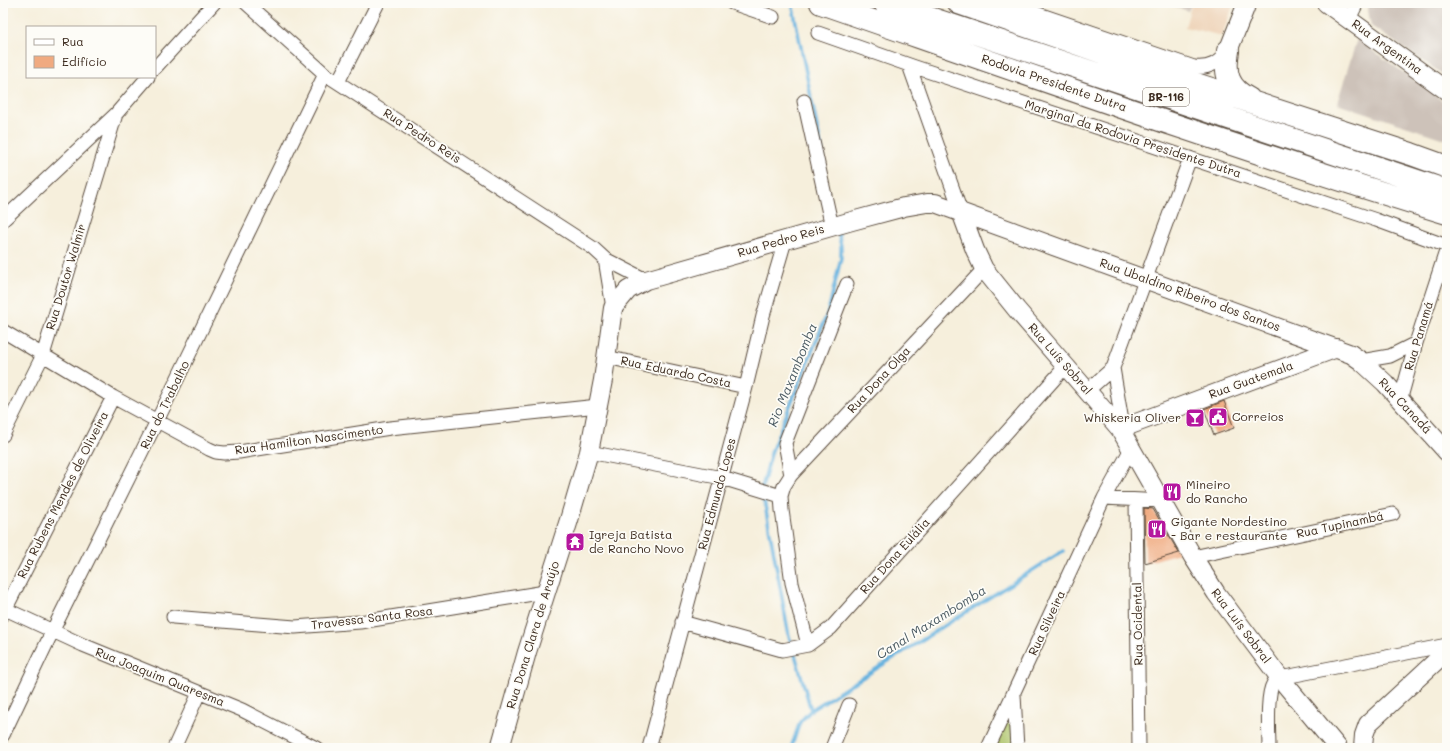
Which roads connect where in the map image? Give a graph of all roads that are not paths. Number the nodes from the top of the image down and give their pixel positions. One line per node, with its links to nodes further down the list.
1 (214, 3): 16 (street)
2 (246, 3): 17 (street, Rua Pedro Reis)
3 (378, 3): 19 (street)
4 (732, 3): 12 (street)
5 (822, 3): 28 (highway, Rodovia Presidente Dutra / BR-116)
6 (886, 3): 29 (highway, Rodovia Presidente Dutra / BR-116)
7 (959, 3): 22 (highway, BR-116)
8 (1006, 3): 14 (street)
9 (1247, 3): 14 (main road)
10 (1326, 3): 11 (main road, Rua Argentina)
11 (1353, 11): 20 (main road, Rua Argentina)
12 (773, 17)
13 (818, 33): 15 (street, Marginal da Rodovia Presidente Dutra)
14 (1228, 51): 22 (highway)
15 (909, 65): 25 (street, Marginal da Rodovia Presidente Dutra); 30 (street, Rua Luís Sobral)
16 (156, 67)
17 (325, 74): 19 (street, Rua Pedro Reis); 57 (street, Rua do Trabalho)
18 (147, 78): 23 (street)
19 (338, 82): 38 (street, Rua Pedro Reis)
20 (1447, 91)
21 (804, 101): 34 (street)
22 (1261, 106): 24 (highway, BR-116)
23 (116, 114): 32 (street); 47 (street, Rua Doutor Walmir)
24 (1411, 154): 26 (highway); 27 (highway, BR-116)
25 (1190, 158): 37 (street, Marginal da Rodovia Presidente Dutra); 41 (street)
26 (1447, 162)
27 (1447, 167)
28 (1370, 190): 31 (highway, Rodovia Presidente Dutra / BR-116); 33 (highway)
29 (1447, 191)
30 (961, 212): 34 (main road, Rua Pedro Reis); 35 (main road, Rua Ubaldino Ribeiro dos Santos); 39 (main road, Rua Luís Sobral)
31 (1447, 213)
32 (3, 220)
33 (1447, 225)
34 (833, 227): 36 (main road, Rua Pedro Reis)
35 (1001, 227): 39 (main road); 41 (main road, Rua Ubaldino Ribeiro dos Santos)
36 (785, 241): 40 (main road, Rua Pedro Reis); 52 (street, Rua Edmundo Lopes)
37 (1447, 247): 45 (street, Rua Panamá)
38 (605, 259): 40 (street, Rua Pedro Reis); 43 (street)
39 (984, 269): 50 (main road, Rua Luís Sobral); 63 (street, Rua Dona Olga)
40 (646, 280): 43 (main road)
41 (1146, 280): 46 (main road, Rua Ubaldino Ribeiro dos Santos); 51 (street)
42 (847, 284): 63 (street)
43 (613, 308): 48 (main road, Rua Dona Clara de Araújo)
44 (3, 331): 47 (street, Rua Hamilton Nascimento)
45 (1416, 343): 49 (street); 55 (street, Rua Panamá)
46 (1337, 348): 49 (main road, Rua Ubaldino Ribeiro dos Santos); 58 (main road, Rua Guatemala)
47 (43, 354): 54 (street, Rua Hamilton Nascimento); 59 (street, Rua Doutor Walmir)
48 (606, 357): 52 (street, Rua Eduardo Costa); 56 (main road, Rua Dona Clara de Araújo)
49 (1361, 361): 55 (main road, Rua Canadá)
50 (1066, 366): 53 (main road, Rua Luís Sobral); 77 (street, Rua Dona Eulália)
51 (1113, 368): 53 (street); 58 (street)
52 (746, 387): 64 (street, Rua Edmundo Lopes)
53 (1088, 390): 58 (main road, Rua Luís Sobral)
54 (113, 397): 57 (street, Rua Hamilton Nascimento); 72 (street, Rua Rubens Mendes de Oliveira)
55 (1400, 401): 62 (main road, Rua Canadá)
56 (598, 406): 57 (street, Rua Hamilton Nascimento); 61 (main road, Rua Dona Clara de Araújo)
57 (157, 420): 75 (street, Rua do Trabalho)
58 (1122, 428): 60 (main road, Rua Luís Sobral)
59 (3, 435)
60 (1132, 447): 66 (street, Rua Silveira); 68 (main road, Rua Luís Sobral)
61 (589, 452): 64 (street); 71 (main road, Rua Dona Clara de Araújo)
62 (1447, 452)
63 (791, 475): 65 (street, Rua Dona Olga)
64 (722, 478): 65 (street); 74 (street, Rua Edmundo Lopes)
65 (781, 496): 77 (street, Rua Dona Olga)
66 (1104, 498): 67 (street); 81 (street, Rua Silveira)
67 (1136, 500): 68 (street); 91 (street, Rua Ocidental)
68 (1162, 501): 70 (main road, Rua Luís Sobral)
69 (1393, 514): 70 (street, Rua Tupinambá)
70 (1193, 557): 79 (main road, Rua Luís Sobral)
71 (545, 592): 73 (street, Travessa Santa Rosa); 86 (main road, Rua Dona Clara de Araújo)
72 (4, 610): 75 (street, Rua Joaquim Quaresma)
73 (173, 617)
74 (682, 622): 77 (street, Rua Dona Eulália); 87 (street, Rua Edmundo Lopes)
75 (52, 632): 80 (street, Rua Joaquim Quaresma); 83 (street, Rua do Trabalho)
76 (1447, 645): 79 (street)
77 (805, 646)
78 (1447, 651): 94 (main road)
79 (1280, 678): 92 (street); 93 (main road, Rua Luís Sobral)
80 (199, 693): 84 (street); 85 (street, Rua Joaquim Quaresma)
81 (1014, 693): 89 (street, Rua Silveira); 90 (street)
82 (849, 705): 88 (street)
83 (3, 735)
84 (174, 748)
85 (316, 748)
86 (500, 748)
87 (649, 748)
88 (832, 748)
89 (988, 748)
90 (1017, 748)
91 (1139, 748)
92 (1269, 748)
93 (1338, 748)
94 (1363, 748)

